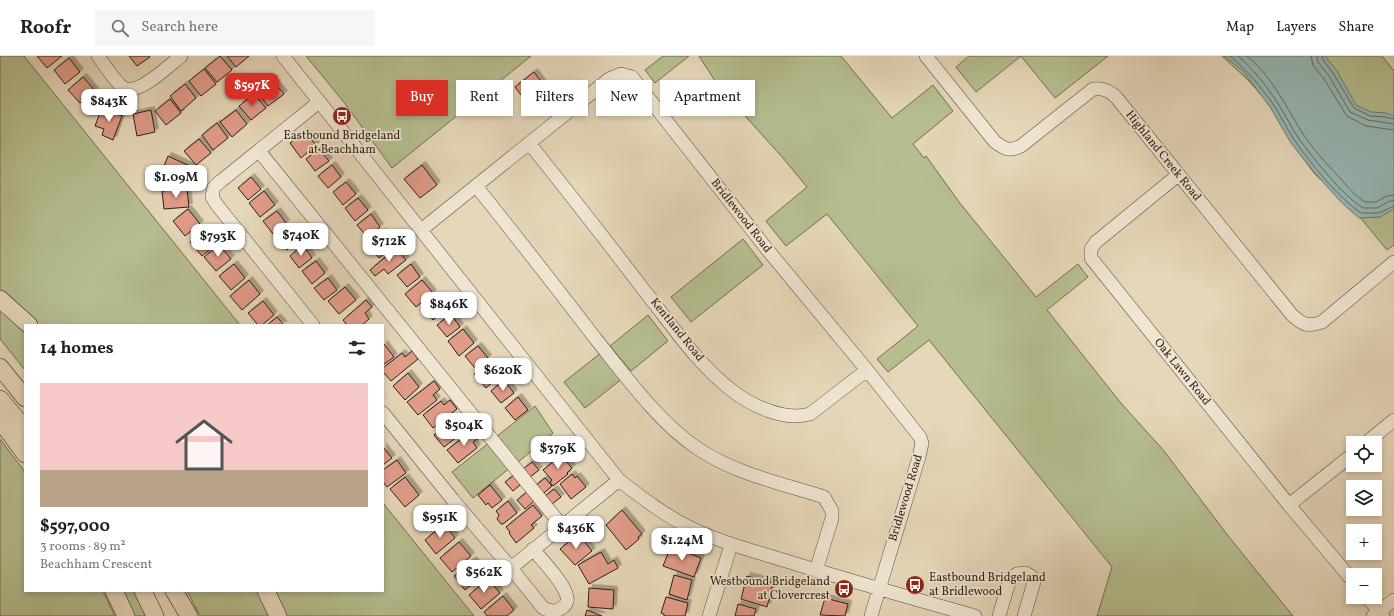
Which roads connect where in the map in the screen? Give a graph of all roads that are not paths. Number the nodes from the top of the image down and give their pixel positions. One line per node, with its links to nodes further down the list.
1 (98, 56): 2 (street)
2 (181, 56)
3 (283, 56): 5 (street)
4 (926, 56): 8 (street, Highland Creek Road)
5 (319, 102): 7 (street); 10 (street)
6 (529, 143): 9 (street, Bridlewood Road); 16 (street, Kentland Road); 16 (street, Bridlewood Road)
7 (259, 151): 14 (street); 28 (street)
8 (1178, 175): 11 (street, Highland Creek Road); 27 (street, Oak Lawn Road)
9 (476, 186): 10 (street, Bridlewood Road); 32 (street)
10 (420, 230): 26 (street)
11 (1394, 262)
12 (0, 298): 13 (main road)
13 (28, 324)
14 (312, 324)
15 (0, 367): 17 (main road)
16 (867, 370): 34 (street, Bridlewood Road)
17 (24, 397)
18 (0, 399): 22 (main road)
19 (384, 414): 31 (street)
20 (0, 420): 24 (main road)
21 (1394, 420): 23 (street)
22 (24, 428)
23 (1375, 436)
24 (24, 453)
25 (1346, 460): 27 (street)
26 (619, 480): 28 (street); 29 (street)
27 (1289, 505): 33 (street, Oak Lawn Road)
28 (562, 526): 30 (street)
29 (732, 545): 32 (street); 46 (street)
30 (533, 549): 31 (street); 31 (street)
31 (511, 568)
32 (816, 571): 34 (street)
33 (1346, 572)
34 (879, 588): 47 (street, Bridlewood Road); 48 (street)
35 (114, 592): 42 (main road)
36 (143, 592): 43 (main road)
37 (175, 592): 44 (main road)
38 (266, 592): 45 (main road)
39 (1394, 600): 41 (street)
40 (1371, 604): 41 (street)
41 (1378, 615)
42 (126, 616)
43 (155, 616)
44 (189, 616)
45 (278, 616)
46 (709, 616)
47 (871, 616)
48 (975, 616)
49 (999, 616): 50 (street)
50 (1024, 616)

